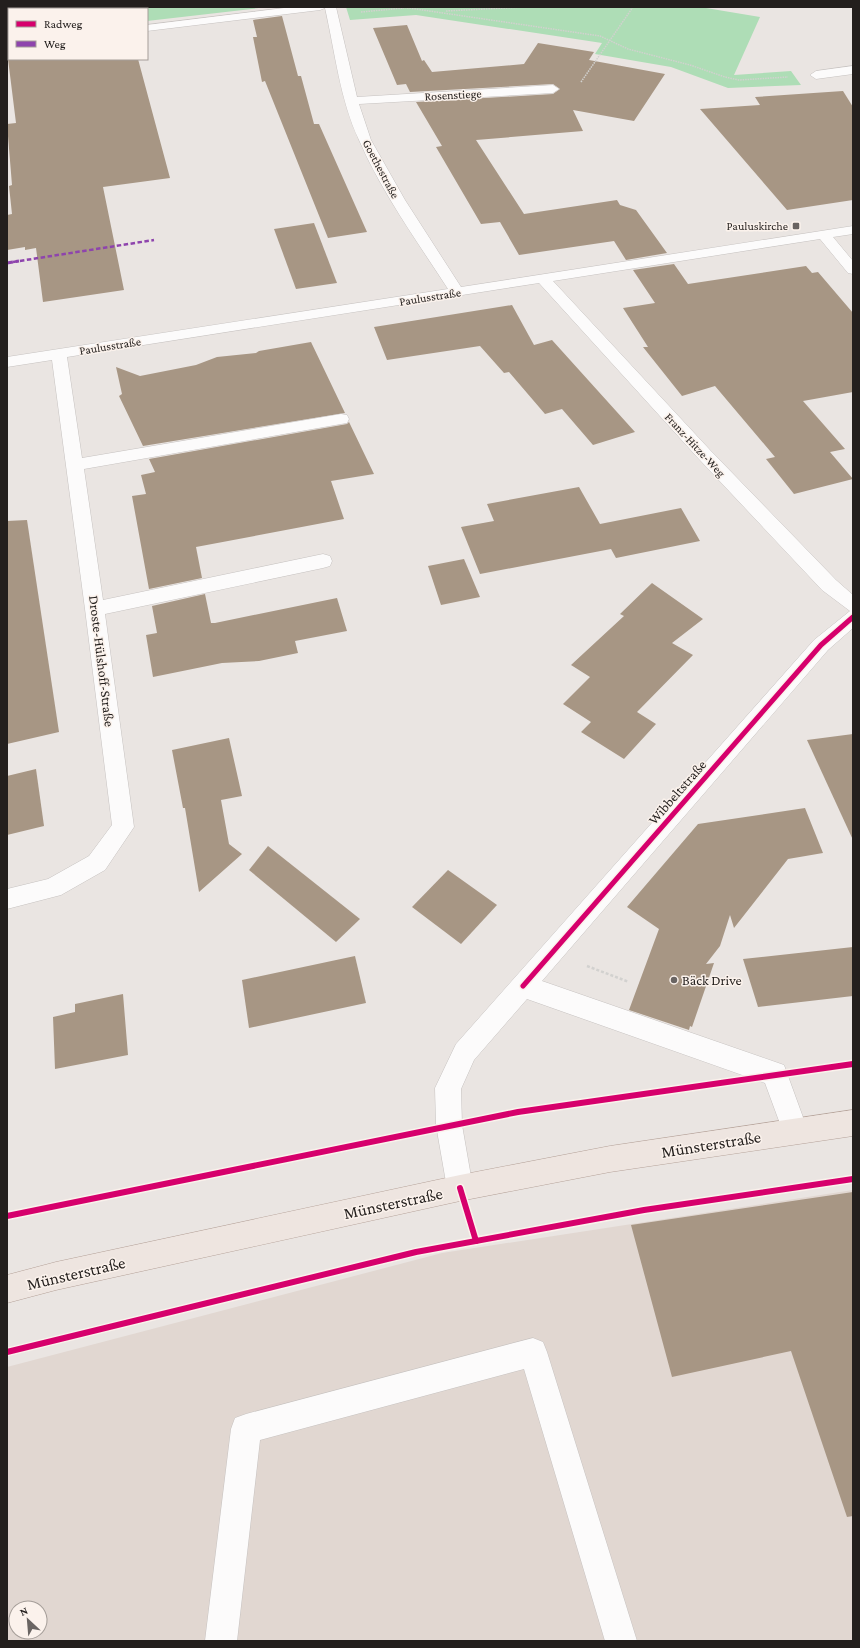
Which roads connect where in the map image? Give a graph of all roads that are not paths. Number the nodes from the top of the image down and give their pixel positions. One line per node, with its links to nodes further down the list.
1 (320, 7): 3 (street)
2 (331, 11): 7 (street, Goethestraße)
3 (148, 28)
4 (853, 70): 5 (street)
5 (816, 75)
6 (553, 89): 7 (street, Rosenstiege)
7 (352, 101): 12 (street, Goethestraße)
8 (853, 230): 9 (street, Paulusstraße)
9 (824, 235): 10 (street); 11 (street, Paulusstraße)
10 (853, 270)
11 (543, 279): 12 (street, Paulusstraße); 18 (street, Franz-Hitze-Weg)
12 (458, 293): 13 (street, Paulusstraße)
13 (59, 354): 14 (street, Paulusstraße); 16 (street, Droste-Hülshoff-Straße)
14 (7, 362)
15 (341, 419): 16 (street)
16 (75, 465): 19 (street, Droste-Hülshoff-Straße)
17 (323, 561): 19 (street)
18 (853, 605)
19 (95, 609): 21 (street, Droste-Hülshoff-Straße)
20 (853, 617): 22 (street, Wibbeltstraße)
21 (7, 899)
22 (523, 986): 24 (street); 25 (street, Wibbeltstraße)
23 (853, 1123): 24 (main road, Münsterstraße)
24 (795, 1131): 25 (main road, Münsterstraße)
25 (460, 1188): 26 (main road, Münsterstraße)
26 (7, 1289)
27 (221, 1641): 28 (street)
28 (621, 1641)

